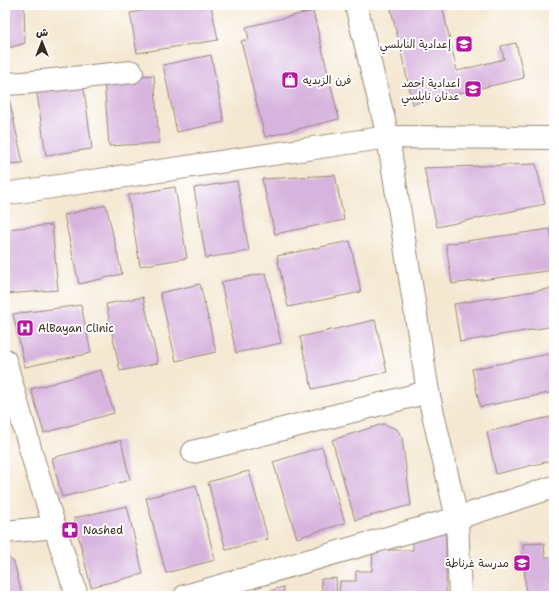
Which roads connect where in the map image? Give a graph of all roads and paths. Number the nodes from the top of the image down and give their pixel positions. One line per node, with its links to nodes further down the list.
1 (356, 5): 4 (street)
2 (132, 72): 3 (street)
3 (5, 84)
4 (388, 138): 5 (street); 6 (street); 8 (street)
5 (554, 138)
6 (5, 194)
7 (5, 360): 12 (street)
8 (428, 392): 9 (street); 11 (street)
9 (192, 452)
10 (554, 487): 11 (street)
11 (457, 518): 15 (street); 16 (street)
12 (55, 527): 13 (street); 14 (street)
13 (5, 532)
14 (77, 596)
15 (185, 596)
16 (460, 596)

